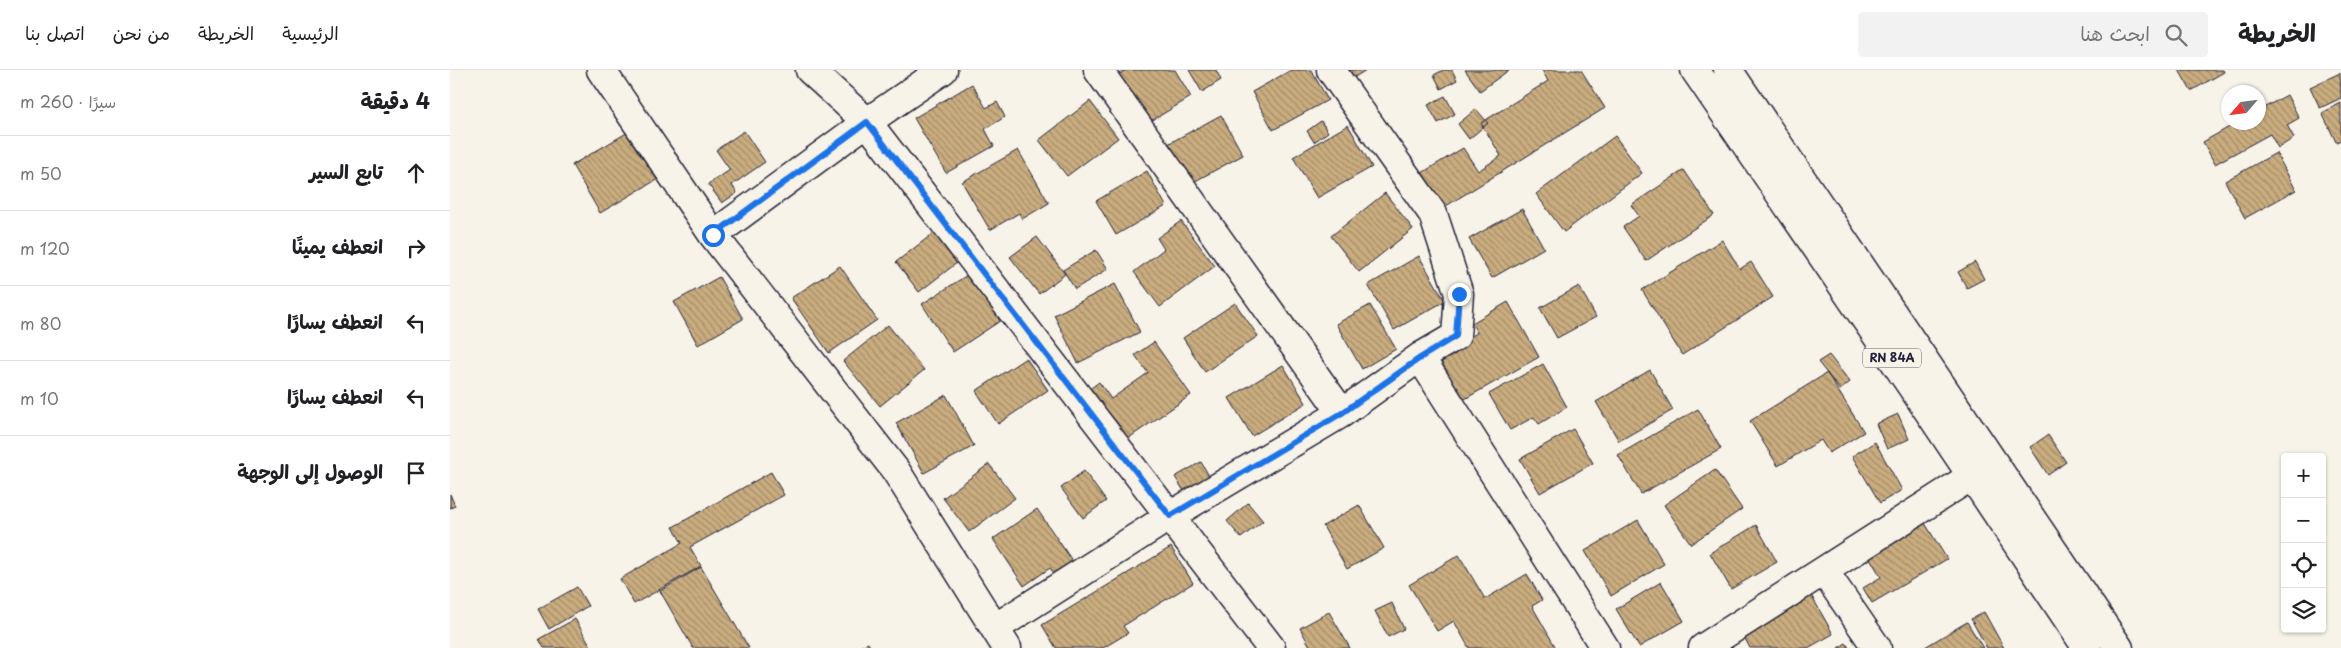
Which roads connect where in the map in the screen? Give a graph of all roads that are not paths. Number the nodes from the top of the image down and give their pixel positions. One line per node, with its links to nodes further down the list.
1 (601, 70): 9 (street)
2 (810, 70): 8 (street)
3 (943, 70): 8 (street)
4 (1098, 70): 11 (street)
5 (1331, 70): 10 (street)
6 (1695, 70): 12 (street, RN 84A)
7 (1728, 70): 12 (street, RN 84A)
8 (867, 122): 9 (street); 13 (street)
9 (713, 235): 15 (street)
10 (1420, 358): 11 (street); 17 (street)
11 (1342, 413): 13 (street)
12 (1982, 470): 14 (street); 20 (street, RN 84A); 21 (street, RN 84A)
13 (1170, 516): 15 (street); 16 (street)
14 (1824, 571): 18 (street); 19 (street)
15 (1001, 638)
16 (1271, 648)
17 (1604, 648)
18 (1703, 648)
19 (1877, 648)
20 (2087, 648)
21 (2119, 648)

